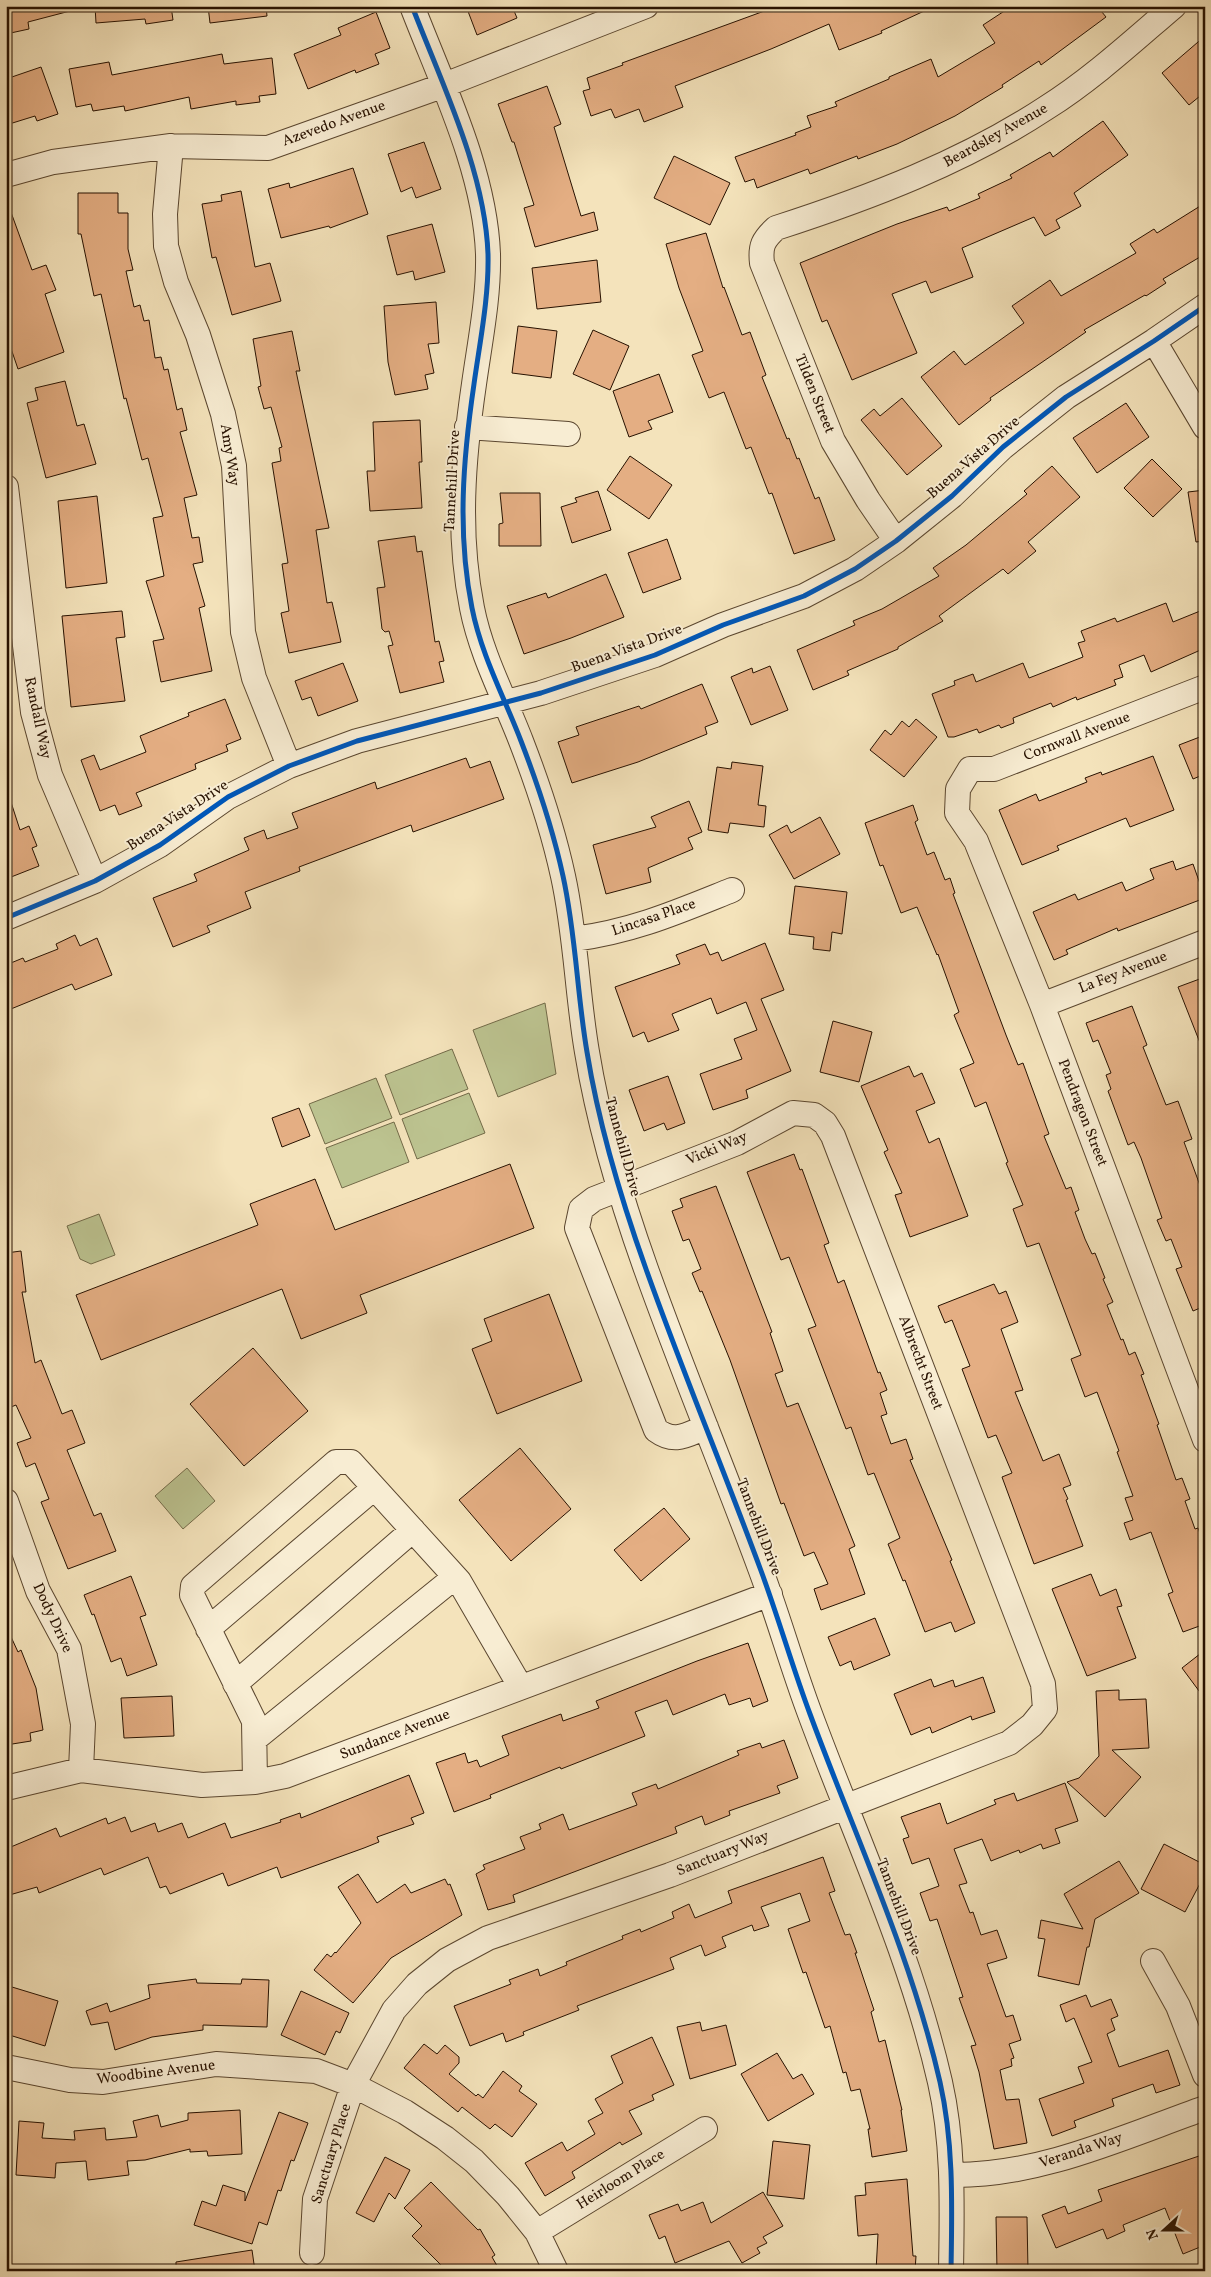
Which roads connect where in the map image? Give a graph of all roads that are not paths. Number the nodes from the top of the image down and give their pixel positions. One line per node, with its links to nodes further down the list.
1 (412, 6): 4 (street, Tannehill Drive)
2 (646, 6): 4 (street, Azevedo Avenue)
3 (1174, 6): 7 (street, Beardsley Avenue)
4 (442, 86): 5 (street, Azevedo Avenue); 10 (street, Tannehill Drive)
5 (171, 146): 6 (street, Azevedo Avenue); 17 (street, Amy Way)
6 (6, 175)
7 (767, 237): 14 (street, Tilden Street)
8 (1205, 306): 9 (street, Buena Vista Drive)
9 (1154, 341): 11 (street); 14 (street, Buena Vista Drive)
10 (467, 427): 12 (street); 16 (street, Tannehill Drive)
11 (1205, 427)
12 (568, 434)
13 (6, 487): 19 (street, Randall Way)
14 (896, 541): 16 (street, Buena Vista Drive)
15 (1205, 687): 18 (street, Cornwall Avenue)
16 (506, 703): 17 (street, Buena Vista Drive); 22 (street, Tannehill Drive)
17 (289, 766): 19 (street, Buena Vista Drive)
18 (958, 789): 24 (street, Pendragon Street)
19 (95, 881): 21 (street, Buena Vista Drive)
20 (732, 890): 22 (street, Lincasa Place)
21 (6, 918)
22 (574, 939): 26 (street, Tannehill Drive)
23 (1205, 942): 24 (street, La Fey Avenue)
24 (1042, 1005): 28 (street, Pendragon Street)
25 (814, 1115): 26 (street, Vicki Way); 34 (street, Albrecht Street)
26 (620, 1188): 27 (street, Tannehill Drive); 27 (street, Vicki Way)
27 (706, 1427): 33 (street, Tannehill Drive)
28 (1205, 1440)
29 (374, 1488): 31 (street); 35 (street); 35 (street)
30 (6, 1501): 39 (street, Dody Drive)
31 (413, 1530): 32 (street); 36 (street)
32 (455, 1576): 37 (street); 38 (street)
33 (770, 1594): 37 (street, Sundance Avenue); 42 (street, Tannehill Drive)
34 (1018, 1617): 42 (street, Sanctuary Way)
35 (208, 1629): 36 (street)
36 (235, 1684): 38 (street)
37 (520, 1686): 40 (street, Sundance Avenue)
38 (255, 1739): 40 (street)
39 (81, 1770): 40 (street, Sundance Avenue); 41 (street, Sundance Avenue)
40 (255, 1782)
41 (6, 1788)
42 (845, 1806): 46 (street, Sanctuary Way); 49 (street, Tannehill Drive)
43 (1153, 1961): 45 (street)
44 (6, 2067): 46 (street, Woodbine Avenue)
45 (1205, 2075)
46 (353, 2085): 50 (street, Woodbine Avenue); 51 (street, Sanctuary Place)
47 (1205, 2108): 49 (street, Veranda Way)
48 (705, 2129): 50 (street, Heirloom Place)
49 (952, 2175): 53 (street, Tannehill Drive)
50 (537, 2232): 52 (street, Woodbine Avenue)
51 (312, 2253)
52 (556, 2271)
53 (951, 2271)

